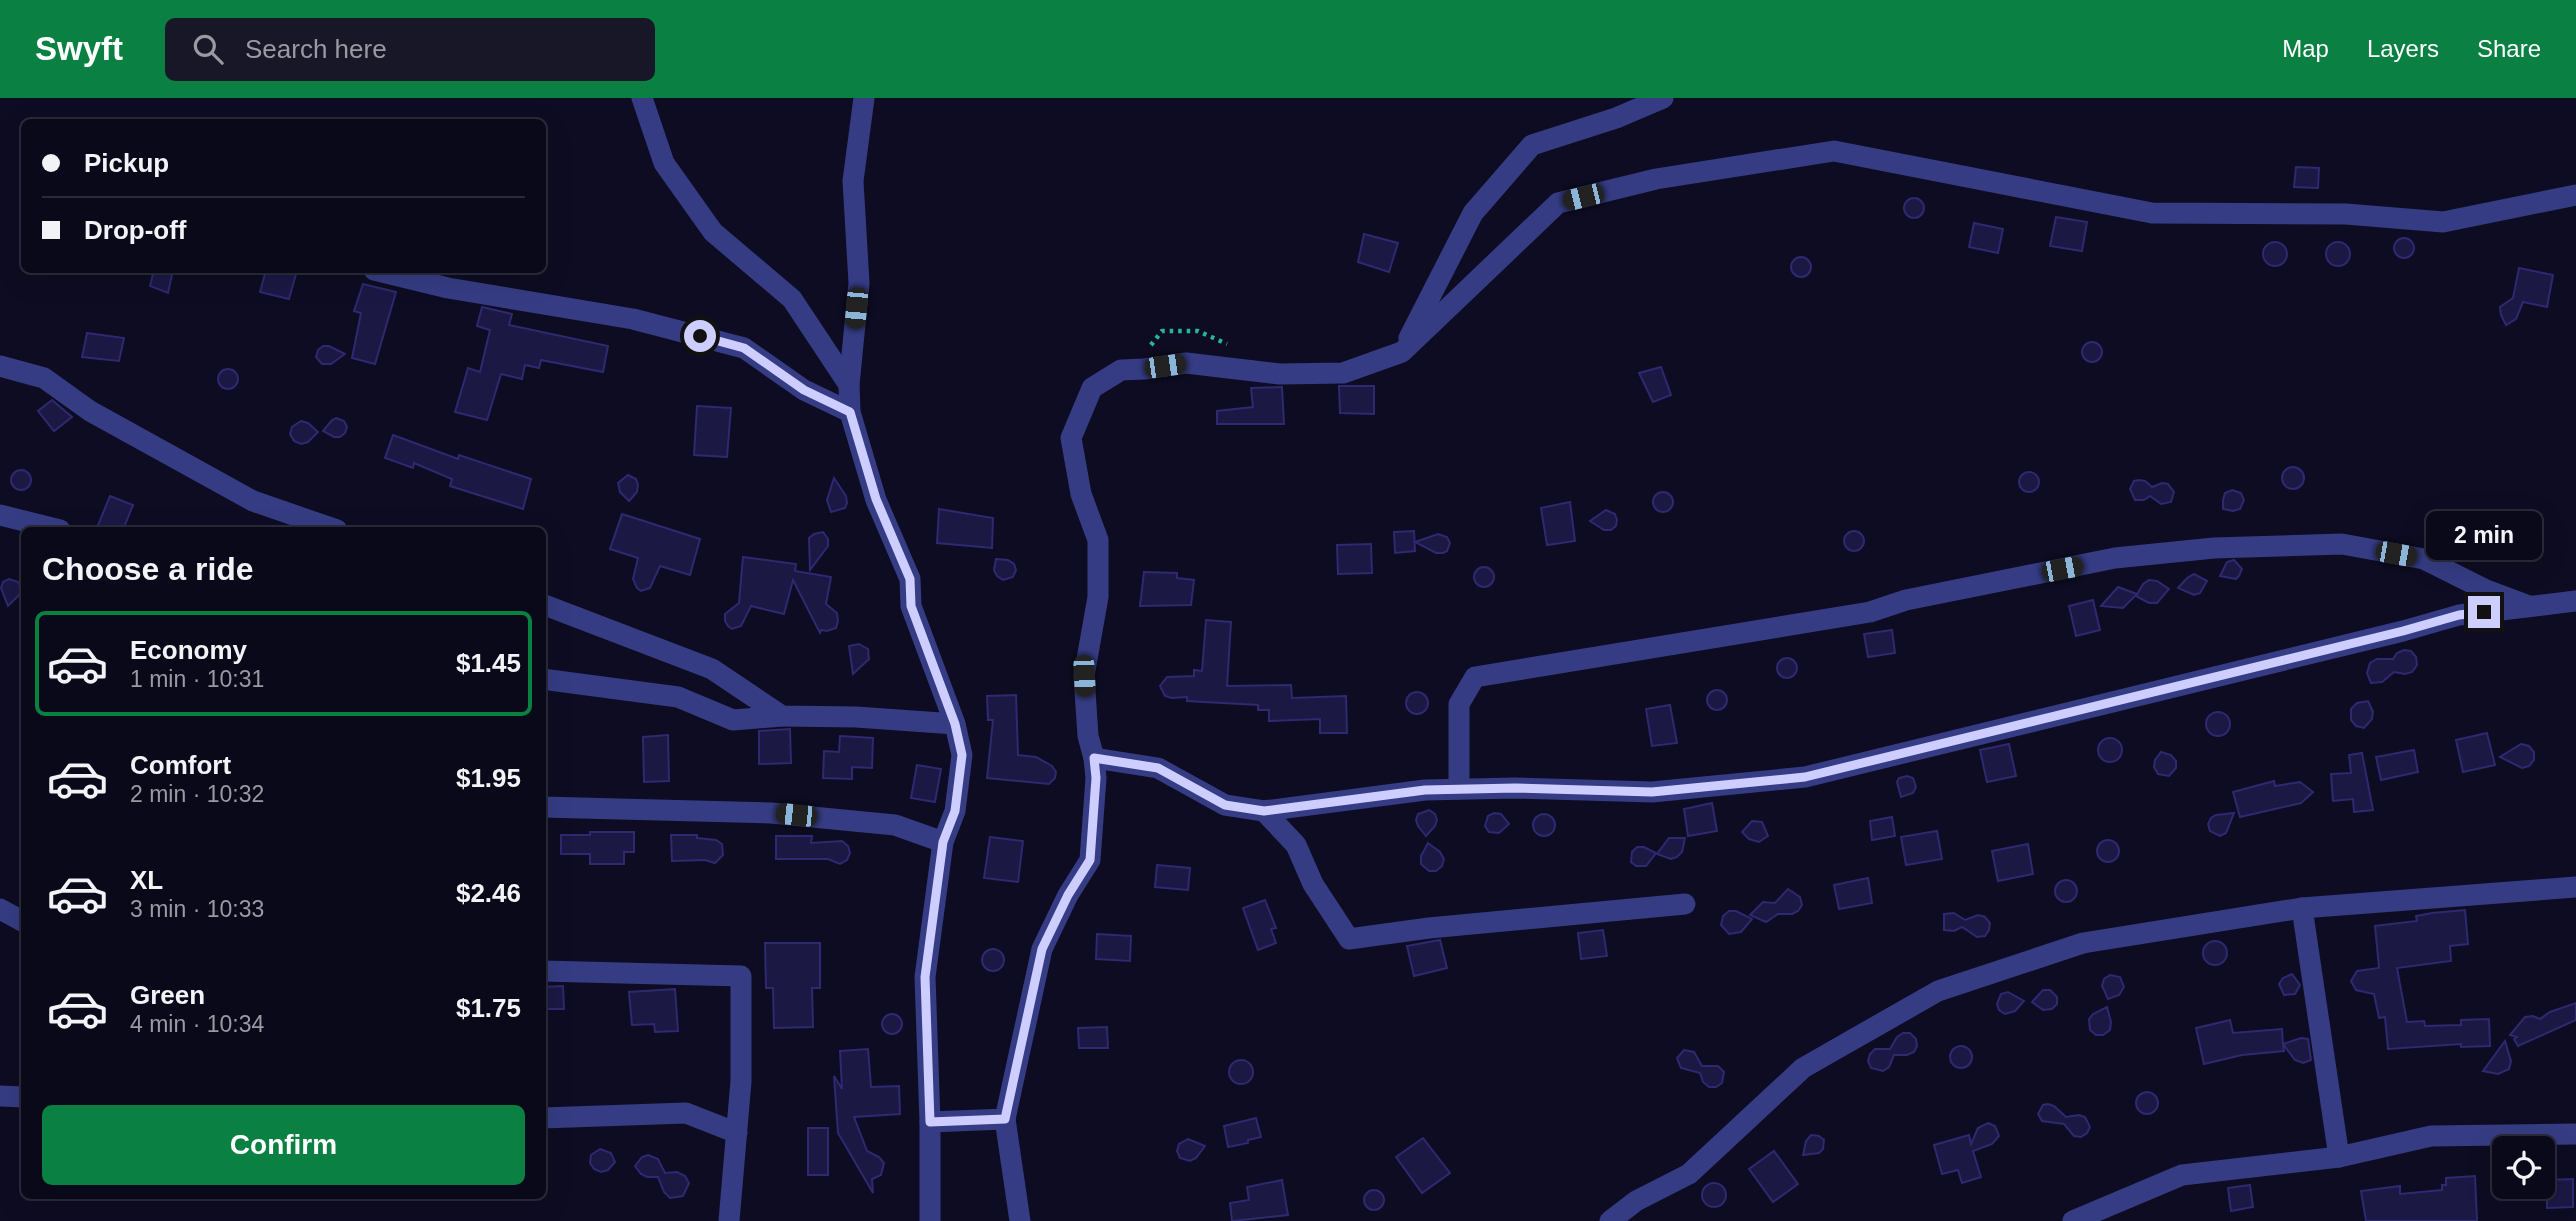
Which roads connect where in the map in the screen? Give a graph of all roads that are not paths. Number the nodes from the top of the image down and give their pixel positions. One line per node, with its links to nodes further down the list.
1 (642, 98): 8 (street)
2 (864, 98): 8 (street)
3 (1662, 98): 6 (street)
4 (2576, 195): 6 (street)
5 (386, 273): 9 (street)
6 (1402, 352): 19 (street)
7 (0, 366): 12 (street)
8 (849, 384): 9 (street)
9 (850, 412): 18 (street)
10 (0, 515): 11 (street)
11 (48, 527)
12 (328, 527)
13 (2576, 601): 15 (street)
14 (546, 606): 17 (street)
15 (2534, 608): 20 (street); 20 (street)
16 (546, 680): 17 (street)
17 (782, 716): 18 (street)
18 (955, 724): 23 (street)
19 (1094, 758): 22 (street); 33 (street)
20 (1459, 789): 22 (street)
21 (546, 807): 23 (street)
22 (1264, 811): 25 (street)
23 (943, 842): 34 (street)
24 (2576, 887): 26 (street)
25 (1685, 904)
26 (2302, 908): 37 (street); 41 (street)
27 (0, 909): 28 (street)
28 (21, 920)
29 (546, 971): 35 (street)
30 (0, 1096): 31 (street)
31 (21, 1097)
32 (546, 1118): 35 (street)
33 (1005, 1119): 34 (street); 40 (street)
34 (930, 1122): 39 (street)
35 (737, 1133): 38 (street)
36 (2576, 1134): 37 (street)
37 (2339, 1157): 42 (street)
38 (729, 1221)
39 (930, 1221)
40 (1020, 1221)
41 (1610, 1221)
42 (2073, 1221)

